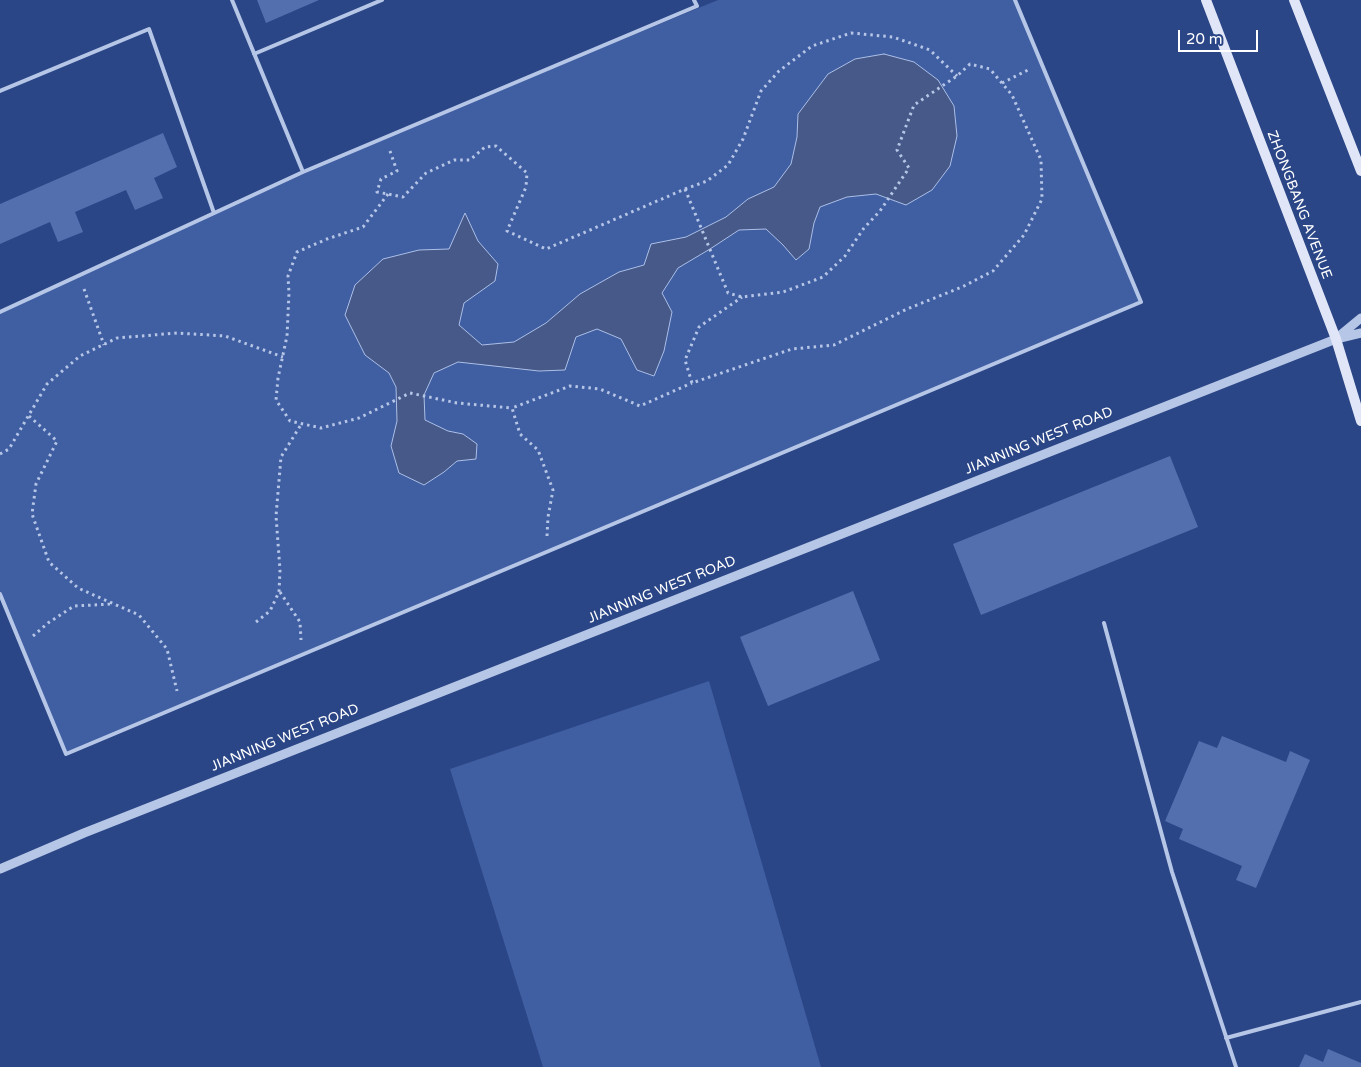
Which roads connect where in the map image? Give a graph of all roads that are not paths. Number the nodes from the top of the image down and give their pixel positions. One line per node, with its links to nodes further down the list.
1 (232, 0): 7 (lane)
2 (382, 0): 7 (lane)
3 (694, 0): 9 (lane)
4 (1015, 0): 17 (lane)
5 (1206, 0): 15 (main road, ZHONGBANG AVENUE)
6 (1294, 0): 10 (main road)
7 (254, 54): 9 (lane)
8 (0, 91): 11 (lane)
9 (303, 172): 11 (lane)
10 (1361, 172)
11 (214, 213): 12 (lane)
12 (0, 312)
13 (1361, 318): 15 (street)
14 (1361, 332): 15 (street)
15 (1336, 338): 16 (main road, ZHONGBANG AVENUE); 19 (street, JIANNING WEST ROAD)
16 (1361, 422)
17 (0, 594)
18 (1104, 623): 21 (lane)
19 (0, 870)
20 (1361, 1002): 21 (lane)
21 (1226, 1038): 22 (lane)
22 (1236, 1067)

